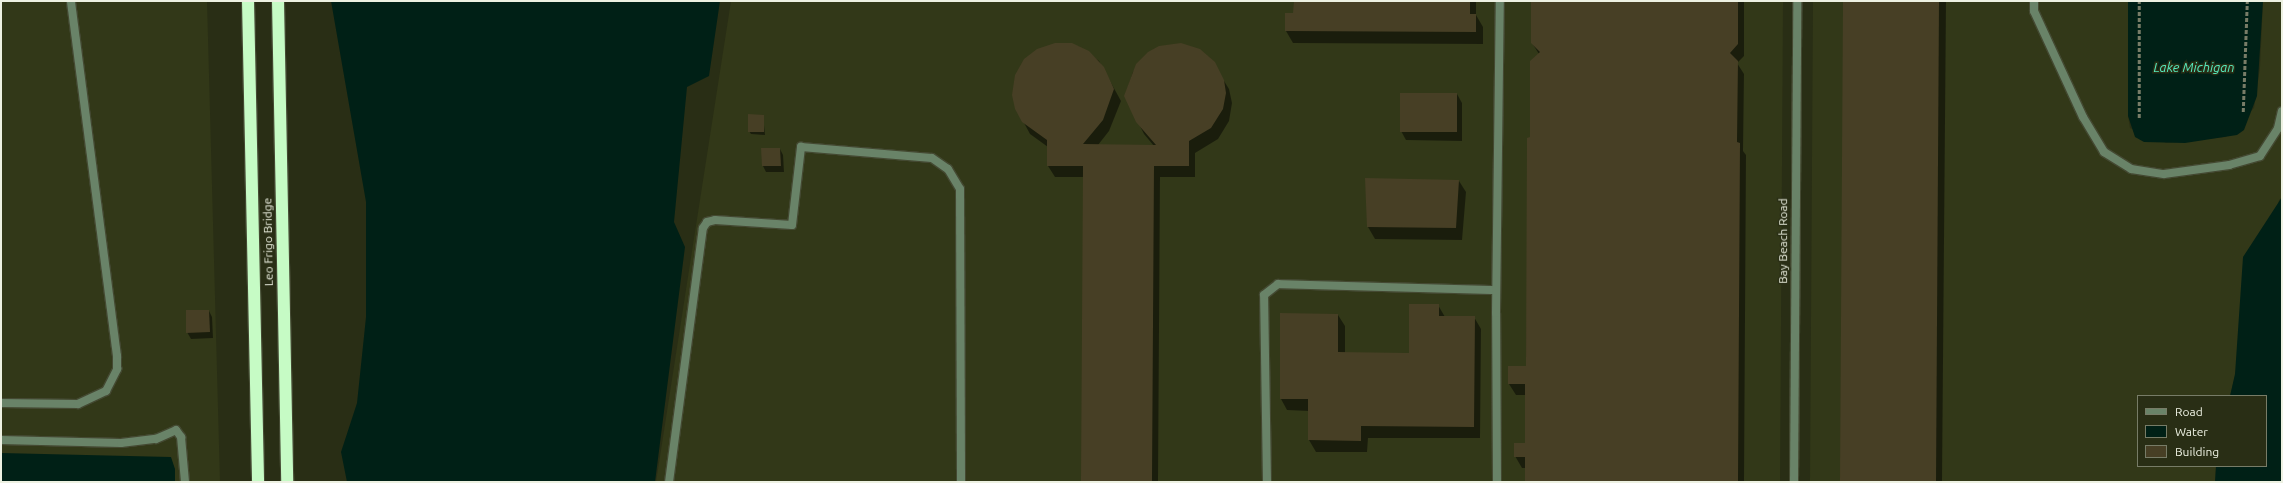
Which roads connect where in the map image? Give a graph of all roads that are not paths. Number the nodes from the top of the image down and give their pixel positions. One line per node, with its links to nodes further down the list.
1 (71, 1): 9 (street)
2 (248, 1): 12 (highway)
3 (278, 1): 13 (highway, Leo Frigo Bridge)
4 (1500, 1): 8 (street)
5 (1797, 1): 18 (street, Bay Beach Road)
6 (2034, 1): 7 (street)
7 (2282, 111)
8 (1496, 290): 16 (street); 17 (street)
9 (1, 403)
10 (1, 440): 11 (street)
11 (185, 482)
12 (258, 482)
13 (287, 482)
14 (669, 482): 15 (street)
15 (961, 482)
16 (1267, 482)
17 (1497, 482)
18 (1794, 482)

